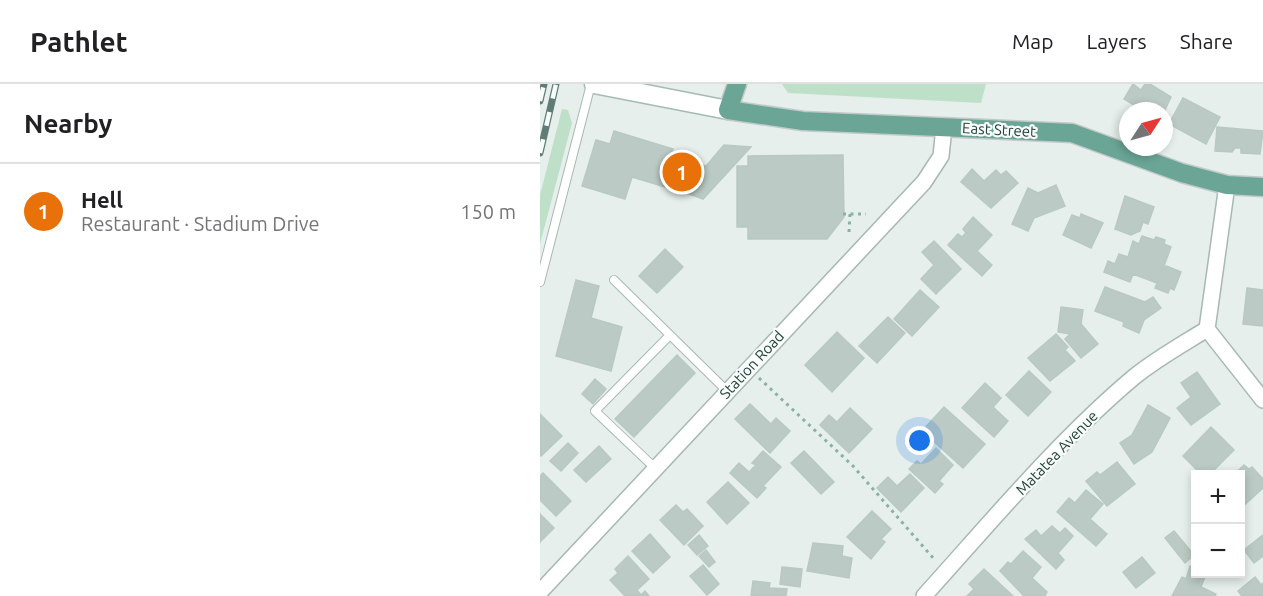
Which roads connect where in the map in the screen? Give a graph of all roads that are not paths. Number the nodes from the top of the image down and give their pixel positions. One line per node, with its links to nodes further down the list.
1 (592, 84): 3 (main road); 8 (lane)
2 (737, 84): 3 (main road)
3 (728, 110): 4 (main road, East Street)
4 (944, 127): 5 (main road, East Street); 11 (street, Station Road)
5 (1227, 185): 6 (main road, East Street); 9 (street)
6 (1263, 187)
7 (614, 280): 10 (lane)
8 (540, 282)
9 (1207, 329): 12 (street); 15 (street, Matatea Avenue)
10 (670, 335): 11 (lane); 13 (lane)
11 (727, 391): 13 (street, Station Road)
12 (1263, 400)
13 (655, 468): 14 (street, Station Road)
14 (540, 592)
15 (924, 596)

